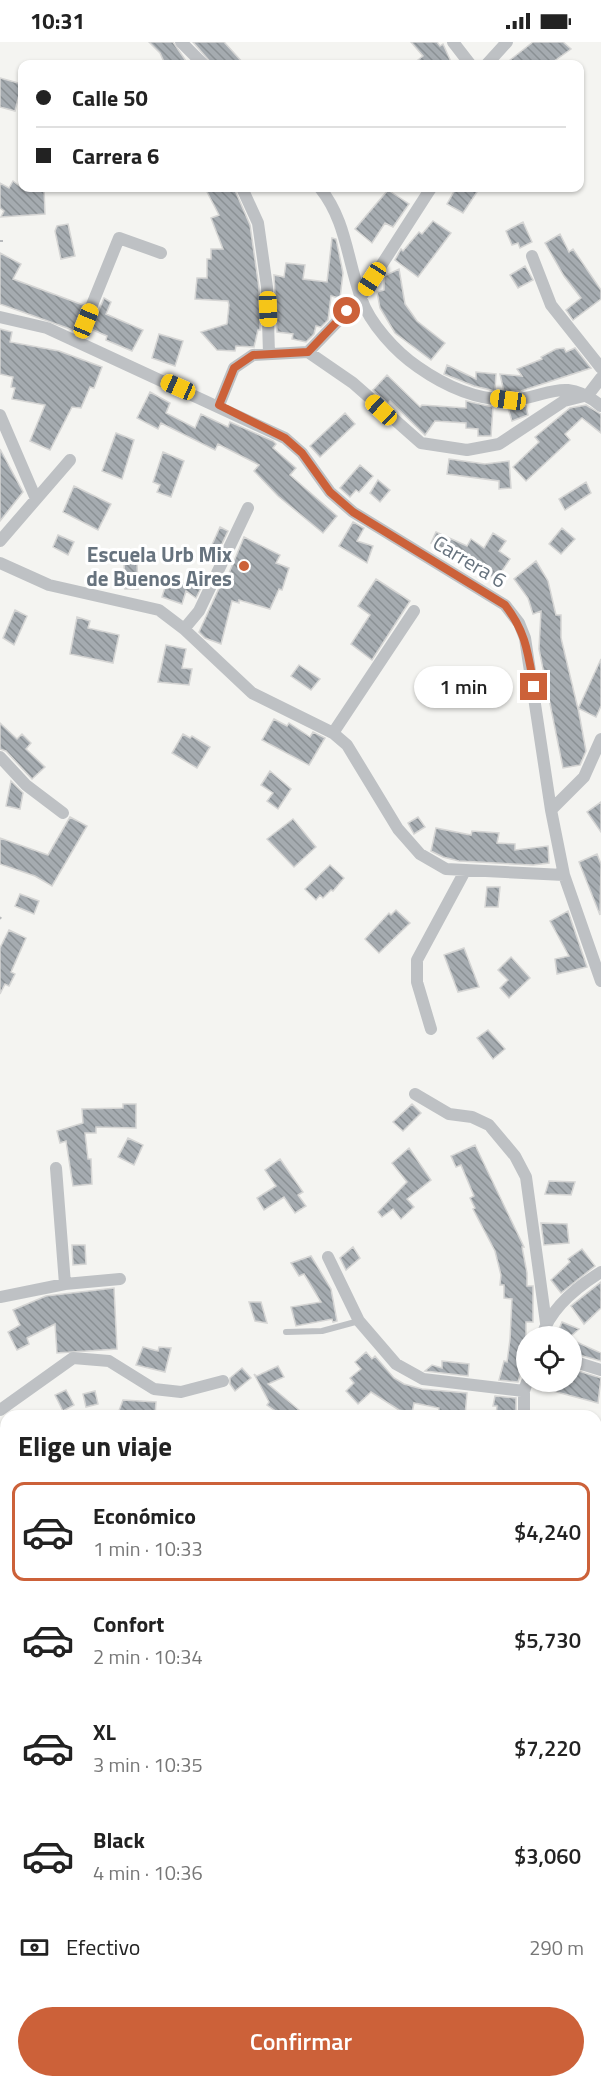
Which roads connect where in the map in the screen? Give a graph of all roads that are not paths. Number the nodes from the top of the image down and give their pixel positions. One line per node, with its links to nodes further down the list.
1 (181, 42): 4 (street)
2 (453, 42): 5 (street)
3 (507, 42): 6 (street)
4 (199, 60)
5 (467, 60)
6 (491, 60)
7 (244, 192): 16 (street)
8 (322, 192): 12 (street)
9 (428, 192): 12 (street)
10 (161, 253): 14 (street)
11 (532, 256): 17 (street)
12 (360, 297): 15 (street); 19 (street)
13 (0, 317): 14 (street, Carrera 6)
14 (77, 342): 20 (street, Carrera 6)
15 (308, 352): 16 (street); 19 (street)
16 (269, 354): 20 (street)
17 (601, 368)
18 (601, 378): 19 (street)
19 (588, 395): 21 (street)
20 (219, 405): 33 (street, Carrera 6)
21 (601, 406)
22 (0, 415): 24 (street)
23 (70, 460): 24 (street)
24 (36, 499): 26 (street)
25 (248, 508): 29 (street)
26 (0, 542)
27 (0, 563): 29 (street)
28 (414, 611): 30 (street)
29 (184, 629): 30 (street)
30 (333, 733): 35 (street)
31 (601, 739): 33 (street)
32 (0, 757): 34 (street)
33 (551, 810): 36 (street, Carrera 6)
34 (63, 813)
35 (465, 871): 36 (street); 38 (street)
36 (564, 875): 37 (street, Carrera 6)
37 (601, 981)
38 (431, 1029)
39 (415, 1094): 47 (street)
40 (56, 1168): 44 (street)
41 (328, 1257): 46 (street)
42 (601, 1272): 47 (street)
43 (120, 1279): 44 (street)
44 (65, 1284): 45 (street)
45 (0, 1297)
46 (359, 1321): 49 (lane); 53 (street)
47 (546, 1323): 48 (street)
48 (545, 1326)
49 (286, 1332)
50 (582, 1364): 51 (street)
51 (601, 1370)
52 (223, 1381): 55 (street)
53 (516, 1385)
54 (525, 1392): 56 (street)
55 (0, 1410)
56 (525, 1410)

